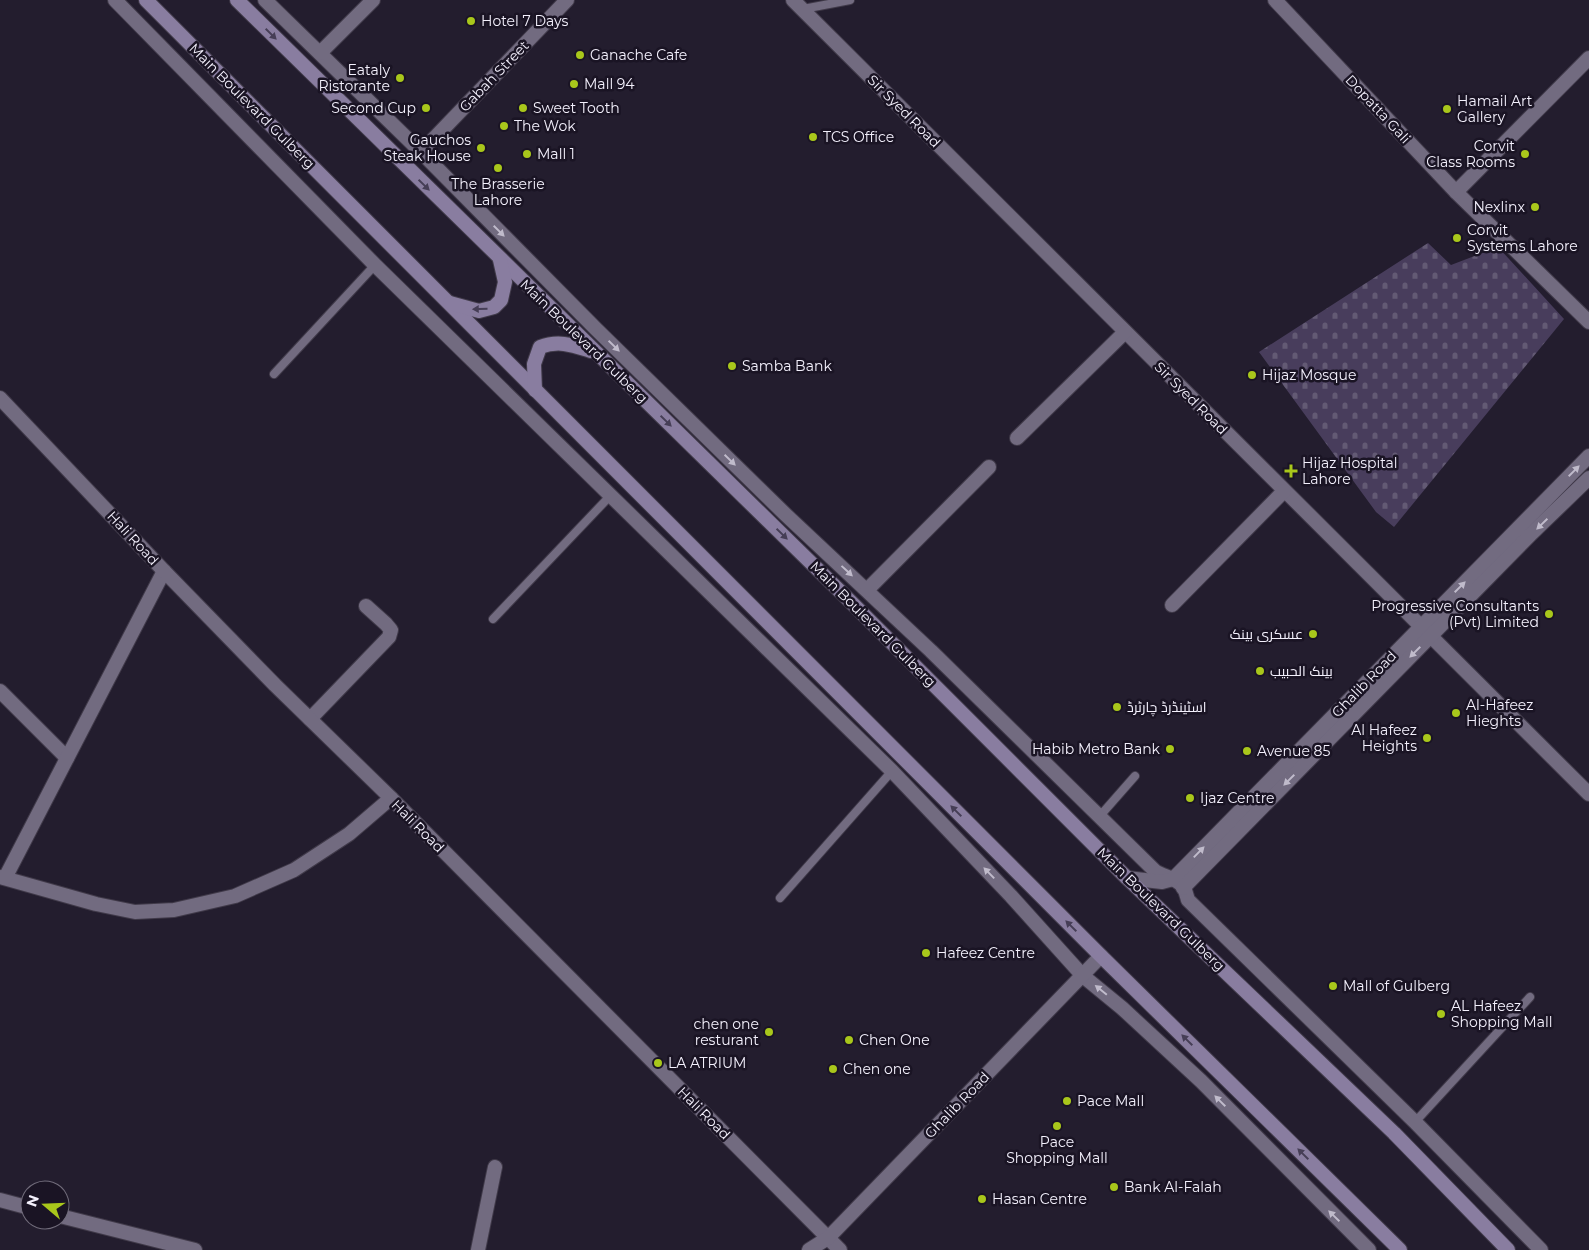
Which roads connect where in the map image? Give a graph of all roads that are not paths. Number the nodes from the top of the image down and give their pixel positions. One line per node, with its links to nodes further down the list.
1 (115, 0): 15 (street)
2 (146, 0): 16 (main road, Main Boulevard Gulberg)
3 (237, 0): 14 (main road, Main Boulevard Gulberg, one-way to 14)
4 (265, 0): 10 (street)
5 (373, 0): 10 (street)
6 (567, 0): 12 (street, Gabah Street)
7 (850, 0): 9 (lane)
8 (1274, 0): 13 (street, Dopatta Gali)
9 (798, 5): 18 (street, Sir Syed Road)
10 (320, 54): 12 (street)
11 (1589, 58): 13 (street)
12 (421, 152): 30 (street, one-way to 30)
13 (1456, 192): 17 (street, Dopatta Gali)
14 (500, 259): 16 (main road, one-way to 16); 19 (main road, Main Boulevard Gulberg)
15 (375, 265): 20 (lane); 28 (street)
16 (448, 303): 21 (main road, Main Boulevard Gulberg)
17 (1589, 322)
18 (1125, 332): 23 (street); 27 (street, Sir Syed Road)
19 (596, 352): 21 (main road); 45 (main road, Main Boulevard Gulberg, one-way to 45)
20 (274, 374)
21 (535, 390): 48 (main road, Main Boulevard Gulberg, one-way to 21)
22 (0, 398): 29 (street, Hali Road)
23 (1017, 438)
24 (1589, 456): 34 (street, Ghalib Road, one-way to 24)
25 (989, 467): 30 (street)
26 (1589, 478): 34 (street, Ghalib Road, one-way to 34)
27 (1284, 491): 31 (street); 34 (street, Sir Syed Road)
28 (611, 495): 33 (lane); 39 (street)
29 (164, 571): 37 (street, Hali Road); 38 (street)
30 (867, 590): 43 (street)
31 (1172, 605)
32 (366, 606): 37 (street)
33 (493, 620)
34 (1425, 632): 41 (street, Sir Syed Road); 46 (street, Ghalib Road)
35 (0, 691): 36 (street)
36 (7, 703): 38 (street)
37 (310, 719): 42 (street, Hali Road)
38 (67, 758): 44 (street)
39 (892, 771): 47 (lane); 49 (street, one-way to 39)
40 (1135, 776): 43 (lane)
41 (1589, 794)
42 (391, 798): 44 (street); 56 (street, Hali Road)
43 (1099, 817): 46 (street)
44 (2, 877)
45 (1127, 878): 46 (street); 63 (main road, Main Boulevard Gulberg)
46 (1178, 883): 51 (street)
47 (780, 898)
48 (1101, 956): 49 (street, Ghalib Road); 62 (main road, Main Boulevard Gulberg, one-way to 48)
49 (1082, 976): 56 (street, Ghalib Road); 61 (street, one-way to 49)
50 (1530, 997): 51 (lane)
51 (1415, 1122): 64 (street)
52 (495, 1167): 58 (street)
53 (0, 1200): 54 (street)
54 (20, 1205)
55 (70, 1219): 57 (street)
56 (828, 1238): 59 (street, Ghalib Road); 60 (street, Hali Road)
57 (195, 1250)
58 (478, 1250)
59 (809, 1250)
60 (840, 1250)
61 (1369, 1250)
62 (1400, 1250)
63 (1508, 1250)
64 (1541, 1250)

